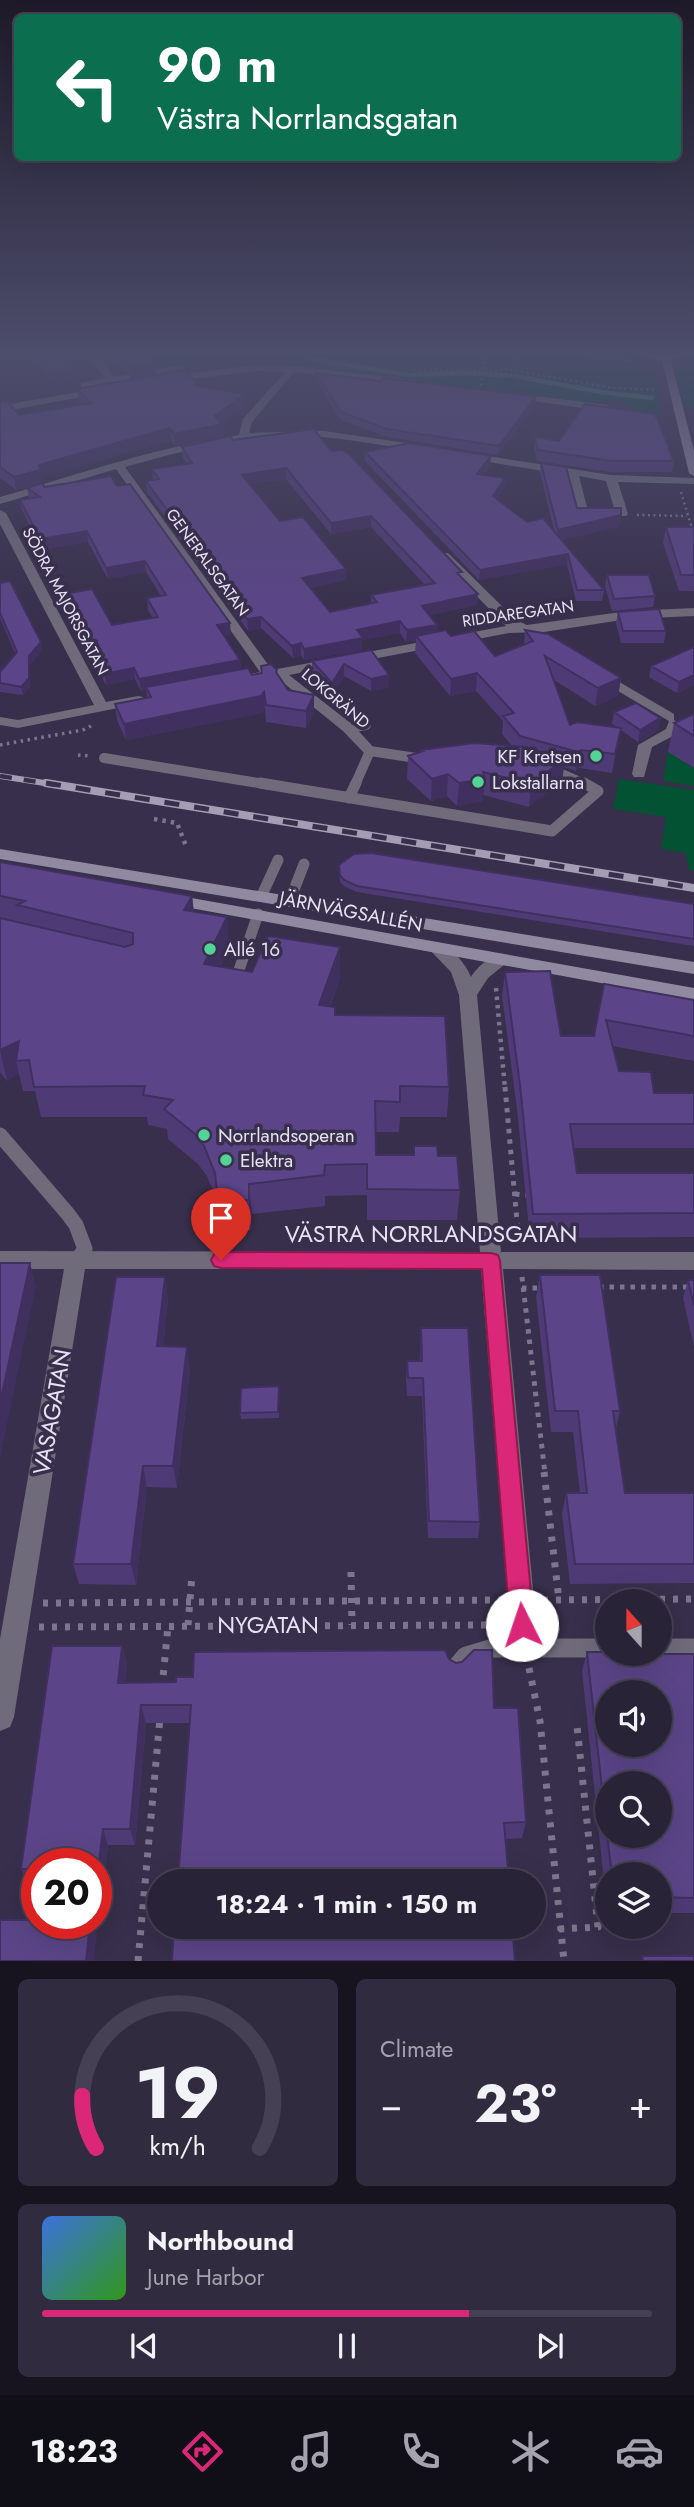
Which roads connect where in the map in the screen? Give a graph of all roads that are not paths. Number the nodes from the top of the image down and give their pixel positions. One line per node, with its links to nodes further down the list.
1 (191, 447): 6 (street)
2 (393, 447): 4 (street)
3 (688, 447): 8 (main road)
4 (427, 450)
5 (453, 454): 7 (street)
6 (120, 467): 11 (street); 18 (street, GENERALSGATAN)
7 (573, 472): 9 (street); 9 (street)
8 (694, 473)
9 (611, 478): 10 (street)
10 (694, 481)
11 (0, 501)
12 (0, 513): 21 (street, SÖDRA MAJORSGATAN)
13 (437, 549): 15 (street)
14 (694, 612): 15 (street, RIDDAREGATAN)
15 (527, 629): 16 (street); 18 (street, RIDDAREGATAN)
16 (549, 642)
17 (587, 666): 29 (street)
18 (274, 674): 19 (street, RIDDAREGATAN); 24 (street, LOKGRÄND)
19 (243, 680)
20 (152, 697): 21 (street)
21 (101, 705): 22 (street)
22 (0, 721)
23 (366, 725): 24 (lane)
24 (348, 728): 25 (street, LOKGRÄND)
25 (370, 751): 27 (lane); 30 (lane)
26 (104, 758): 30 (lane)
27 (429, 760)
28 (535, 765): 30 (lane)
29 (639, 774)
30 (349, 798)
31 (0, 854): 36 (main road, JÄRNVÄGSALLÉN)
32 (278, 860): 36 (lane)
33 (304, 864): 38 (lane)
34 (0, 871): 35 (main road)
35 (95, 887)
36 (262, 895): 38 (main road, JÄRNVÄGSALLÉN)
37 (149, 896): 39 (main road, JÄRNVÄGSALLÉN)
38 (290, 900): 42 (main road, JÄRNVÄGSALLÉN)
39 (258, 914): 40 (main road, JÄRNVÄGSALLÉN); 43 (lane)
40 (437, 948): 41 (main road, JÄRNVÄGSALLÉN); 45 (street)
41 (498, 968): 44 (main road, JÄRNVÄGSALLÉN); 45 (street)
42 (694, 968)
43 (235, 982)
44 (694, 994)
45 (468, 995): 49 (street)
46 (0, 1136): 48 (lane, VASAGATAN)
47 (0, 1260): 48 (street, VÄSTRA NORRLANDSGATAN)
48 (76, 1261): 49 (street, VÄSTRA NORRLANDSGATAN); 52 (street, VASAGATAN)
49 (491, 1261): 50 (street, VÄSTRA NORRLANDSGATAN); 51 (street)
50 (694, 1261)
51 (521, 1600): 53 (lane)
52 (12, 1629): 58 (street, VASAGATAN)
53 (524, 1647): 54 (lane); 57 (lane)
54 (595, 1648)
55 (672, 1648): 56 (lane)
56 (694, 1648)
57 (455, 1669)
58 (0, 1717)

